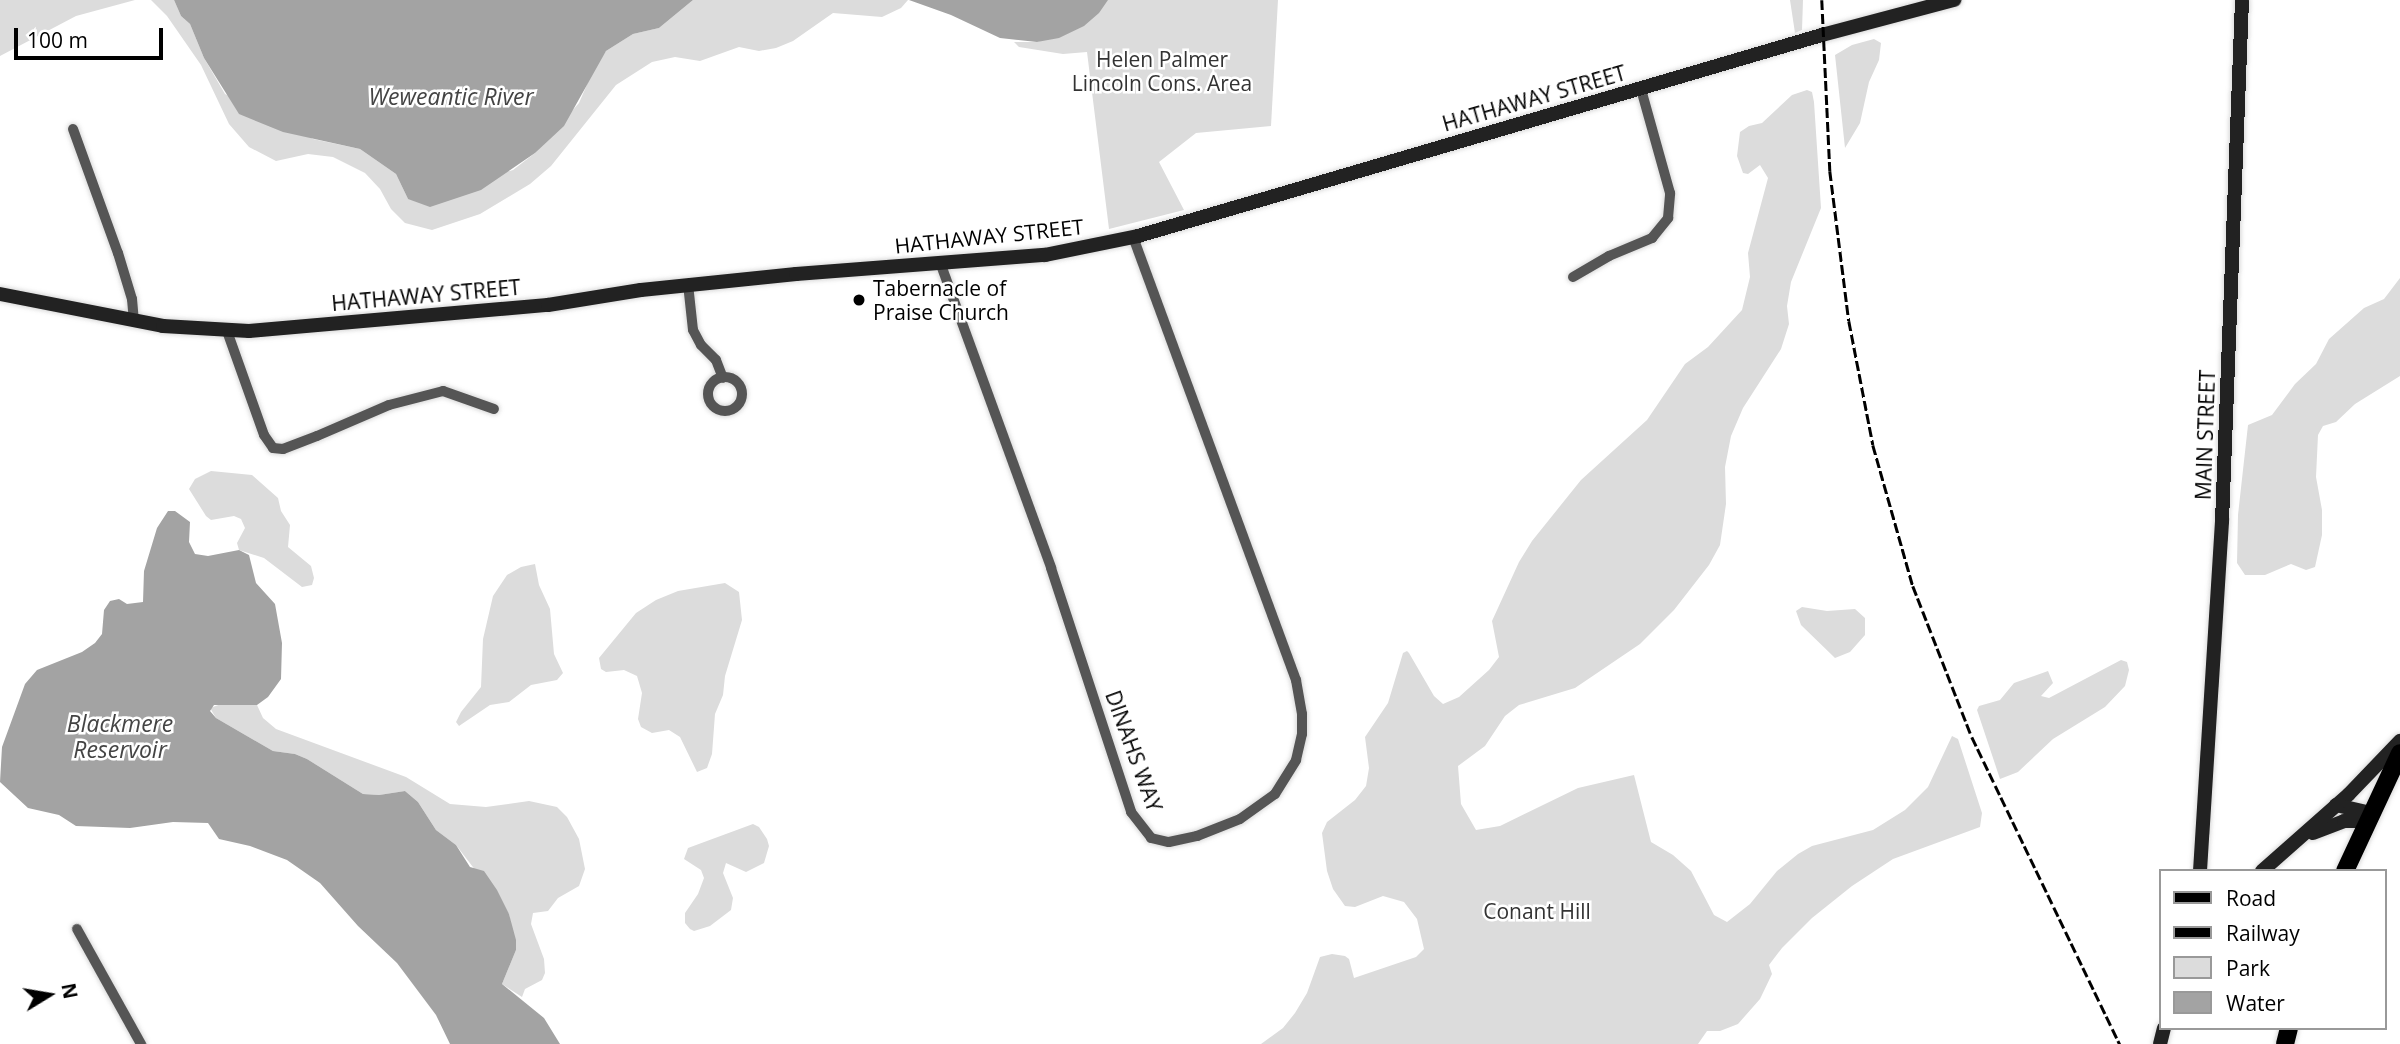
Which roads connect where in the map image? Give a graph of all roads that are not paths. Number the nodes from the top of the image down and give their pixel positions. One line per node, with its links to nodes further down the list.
1 (1954, 0): 3 (street, HATHAWAY STREET)
2 (2242, 0): 19 (street, MAIN STREET)
3 (1641, 89): 5 (street, HATHAWAY STREET); 7 (street)
4 (73, 129): 10 (street)
5 (1133, 237): 6 (street, HATHAWAY STREET); 6 (street, DINAHS WAY)
6 (941, 265): 8 (street, HATHAWAY STREET)
7 (1573, 277)
8 (688, 285): 11 (street, HATHAWAY STREET); 12 (street)
9 (0, 294): 10 (street, HATHAWAY STREET)
10 (134, 321): 11 (street, HATHAWAY STREET)
11 (227, 331): 13 (street)
12 (723, 377)
13 (494, 409)
14 (2400, 741): 16 (street)
15 (2400, 752): 17 (main road)
16 (2336, 805): 17 (street); 18 (street)
17 (2369, 817): 18 (street); 21 (main road)
18 (2291, 845): 20 (street)
19 (2200, 869)
20 (2264, 869)
21 (2347, 869)
22 (77, 929): 23 (street)
23 (141, 1044)

